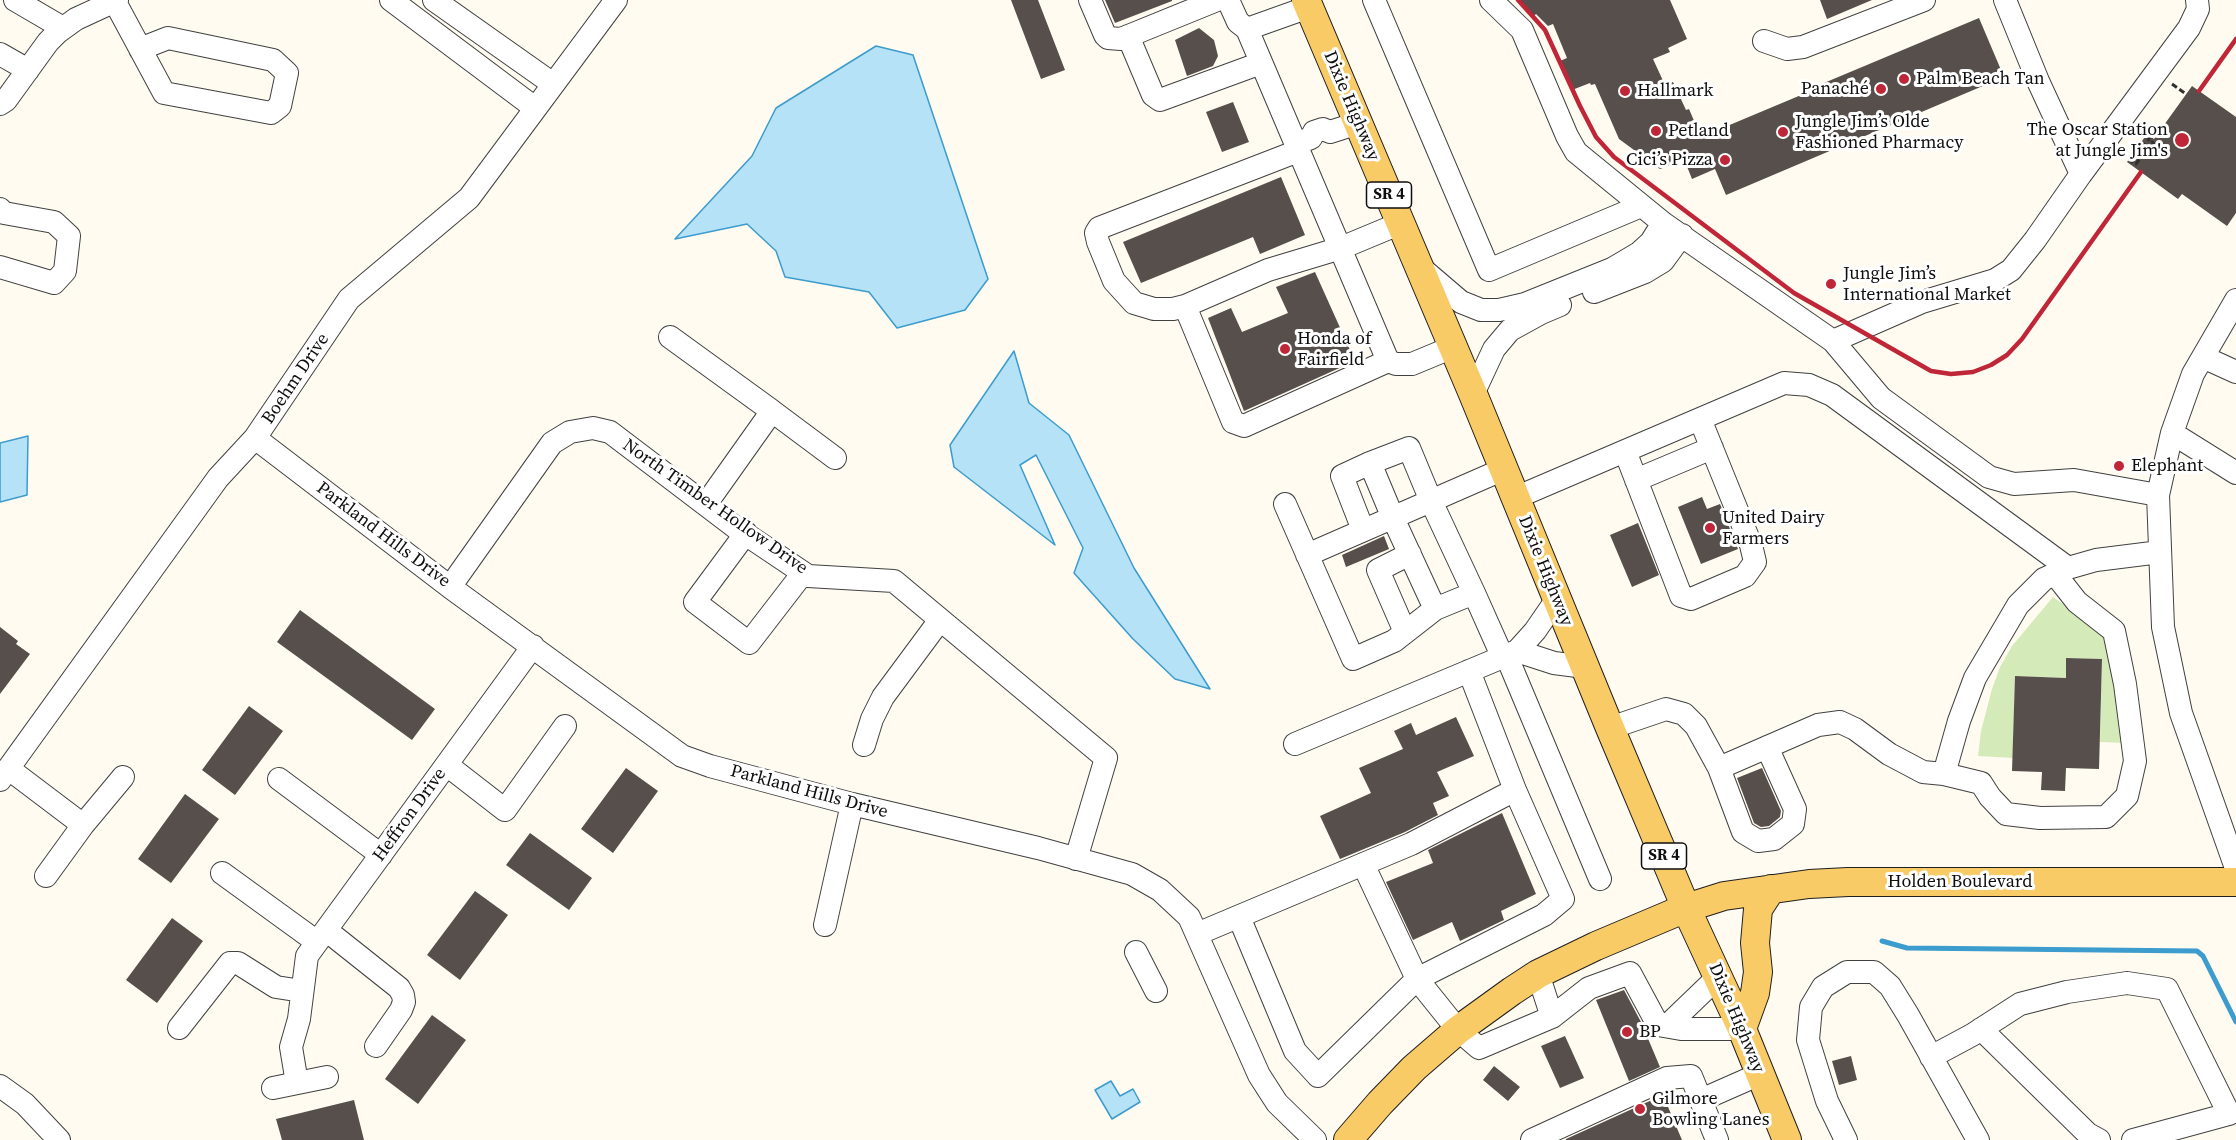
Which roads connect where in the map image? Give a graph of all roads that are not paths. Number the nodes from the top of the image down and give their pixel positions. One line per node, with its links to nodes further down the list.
1 (15, 0): 15 (street)
2 (391, 0): 25 (street)
3 (434, 0): 23 (street)
4 (616, 0): 23 (street, Boehm Drive)
5 (1090, 0): 17 (street)
6 (1217, 0): 17 (street)
7 (1228, 0): 16 (street)
8 (1374, 0): 29 (street)
9 (1491, 0): 29 (street)
10 (1924, 0): 18 (street)
11 (2005, 0): 28 (street)
12 (2197, 0): 28 (street)
13 (116, 1): 15 (street); 19 (street)
14 (1307, 4): 16 (street); 26 (main road, Dixie Highway / SR 4)
15 (63, 28): 22 (street)
16 (1247, 29): 21 (street)
17 (1128, 36): 21 (street)
18 (1764, 41)
19 (140, 49): 19 (street)
20 (0, 54): 22 (street)
21 (1261, 63): 27 (street)
22 (28, 70): 24 (street)
23 (553, 84): 25 (street, Boehm Drive)
24 (0, 104)
25 (535, 108): 49 (street, Boehm Drive)
26 (1358, 123): 27 (street); 31 (main road, Dixie Highway / SR 4)
27 (1309, 141): 34 (street); 38 (street)
28 (2081, 174): 40 (street)
29 (1641, 206): 32 (street)
30 (0, 209): 35 (street)
31 (1401, 223): 34 (street); 36 (main road, Dixie Highway / SR 4)
32 (1663, 223): 33 (street); 36 (street)
33 (1682, 235): 40 (street); 45 (street)
34 (1341, 248): 38 (street); 43 (street)
35 (0, 267)
36 (1420, 267): 41 (main road, Dixie Highway / SR 4)
37 (2236, 300): 42 (street)
38 (1185, 306): 43 (street)
39 (670, 337): 46 (street)
40 (1833, 341): 57 (street)
41 (1453, 347): 43 (street); 45 (main road, Dixie Highway / SR 4)
42 (2203, 357): 44 (street); 48 (street)
43 (1388, 361)
44 (2236, 372)
45 (1473, 394): 54 (main road, Dixie Highway / SR 4)
46 (772, 411): 52 (street); 60 (street)
47 (1700, 419): 50 (street); 51 (street); 68 (street)
48 (2172, 433): 55 (street); 57 (street)
49 (255, 438): 70 (street, Parkland Hills Drive); 88 (street, Boehm Drive)
50 (1712, 448): 56 (street); 56 (street)
51 (1625, 451): 56 (street); 58 (street)
52 (835, 458)
53 (1370, 463): 59 (street); 62 (street); 63 (street)
54 (1504, 469): 58 (main road, Dixie Highway / SR 4); 59 (street)
55 (2236, 473)
56 (1636, 480)
57 (2158, 495): 65 (street)
58 (1515, 498): 72 (main road, Dixie Highway / SR 4)
59 (1431, 501): 62 (street); 71 (street)
60 (706, 504): 64 (street, North Timber Hollow Drive); 70 (street, North Timber Hollow Drive)
61 (1285, 504): 67 (street)
62 (1393, 518): 63 (street); 66 (street)
63 (1364, 530): 67 (street)
64 (746, 533): 69 (street, North Timber Hollow Drive); 69 (street)
65 (2160, 552): 68 (street); 97 (street)
66 (1410, 554): 73 (street); 75 (street)
67 (1308, 555): 75 (street)
68 (2062, 571): 87 (street); 87 (street)
69 (803, 573): 74 (street, North Timber Hollow Drive)
70 (450, 587): 76 (street, Parkland Hills Drive)
71 (1474, 593): 73 (street); 77 (street)
72 (1557, 599): 77 (street); 78 (main road, Dixie Highway / SR 4)
73 (1435, 609): 75 (street)
74 (940, 620): 83 (street); 95 (street, North Timber Hollow Drive)
75 (1405, 632)
76 (533, 646): 85 (street, Heffron Drive); 92 (street, Parkland Hills Drive)
77 (1509, 656): 78 (street); 79 (street); 100 (street)
78 (1585, 667): 81 (main road, Dixie Highway / SR 4)
79 (1469, 671): 82 (street); 91 (street)
80 (565, 726): 85 (street)
81 (1610, 728): 86 (street); 103 (main road, Dixie Highway / SR 4)
82 (1295, 744)
83 (864, 745)
84 (1767, 747): 86 (street); 86 (street); 87 (street)
85 (447, 765): 94 (street, Heffron Drive)
86 (1719, 768)
87 (1944, 774)
88 (4, 775): 93 (street)
89 (123, 777): 93 (street)
90 (279, 779): 94 (street)
91 (1515, 790): 96 (street); 111 (street)
92 (852, 804): 95 (street, Parkland Hills Drive); 105 (street)
93 (83, 825): 99 (street)
94 (381, 855): 107 (street, Heffron Drive)
95 (1076, 859): 106 (street, Parkland Hills Drive)
96 (1363, 864): 104 (street); 111 (street)
97 (2236, 868)
98 (222, 873): 107 (street)
99 (46, 876)
100 (1599, 879)
101 (2236, 882): 102 (main road, Holden Boulevard)
102 (1771, 889): 103 (main road, Holden Boulevard); 117 (main road)
103 (1686, 908): 109 (main road, Holden Boulevard); 110 (main road, Dixie Highway / SR 4)
104 (1239, 916): 106 (street); 111 (street)
105 (825, 925)
106 (1197, 934): 129 (street, Parkland Hills Drive)
107 (321, 936): 112 (street, Heffron Drive); 120 (street)
108 (1136, 952): 113 (street)
109 (1538, 974): 114 (street); 119 (main road, Holden Boulevard)
110 (1719, 976): 115 (street); 117 (main road, Dixie Highway / SR 4)
111 (1417, 979): 119 (street)
112 (303, 991): 116 (street); 124 (street, Heffron Drive)
113 (1156, 991)
114 (1552, 1017): 115 (street); 119 (street)
115 (1668, 1025): 117 (street)
116 (179, 1028)
117 (1742, 1029): 122 (main road, Dixie Highway / SR 4)
118 (1981, 1029): 121 (street); 136 (street); 137 (street)
119 (1458, 1030): 130 (main road, Holden Boulevard)
120 (376, 1046)
121 (1931, 1057): 134 (street); 135 (street)
122 (1760, 1074): 127 (street); 133 (main road, Dixie Highway / SR 4)
123 (327, 1077): 124 (street)
124 (297, 1083): 126 (street)
125 (0, 1086): 128 (street)
126 (273, 1088)
127 (1701, 1100): 131 (street); 132 (street)
128 (59, 1140)
129 (1316, 1140)
130 (1348, 1140)
131 (1532, 1140)
132 (1718, 1140)
133 (1787, 1140)
134 (1846, 1140)
135 (1976, 1140)
136 (2099, 1140)
137 (2133, 1140)

